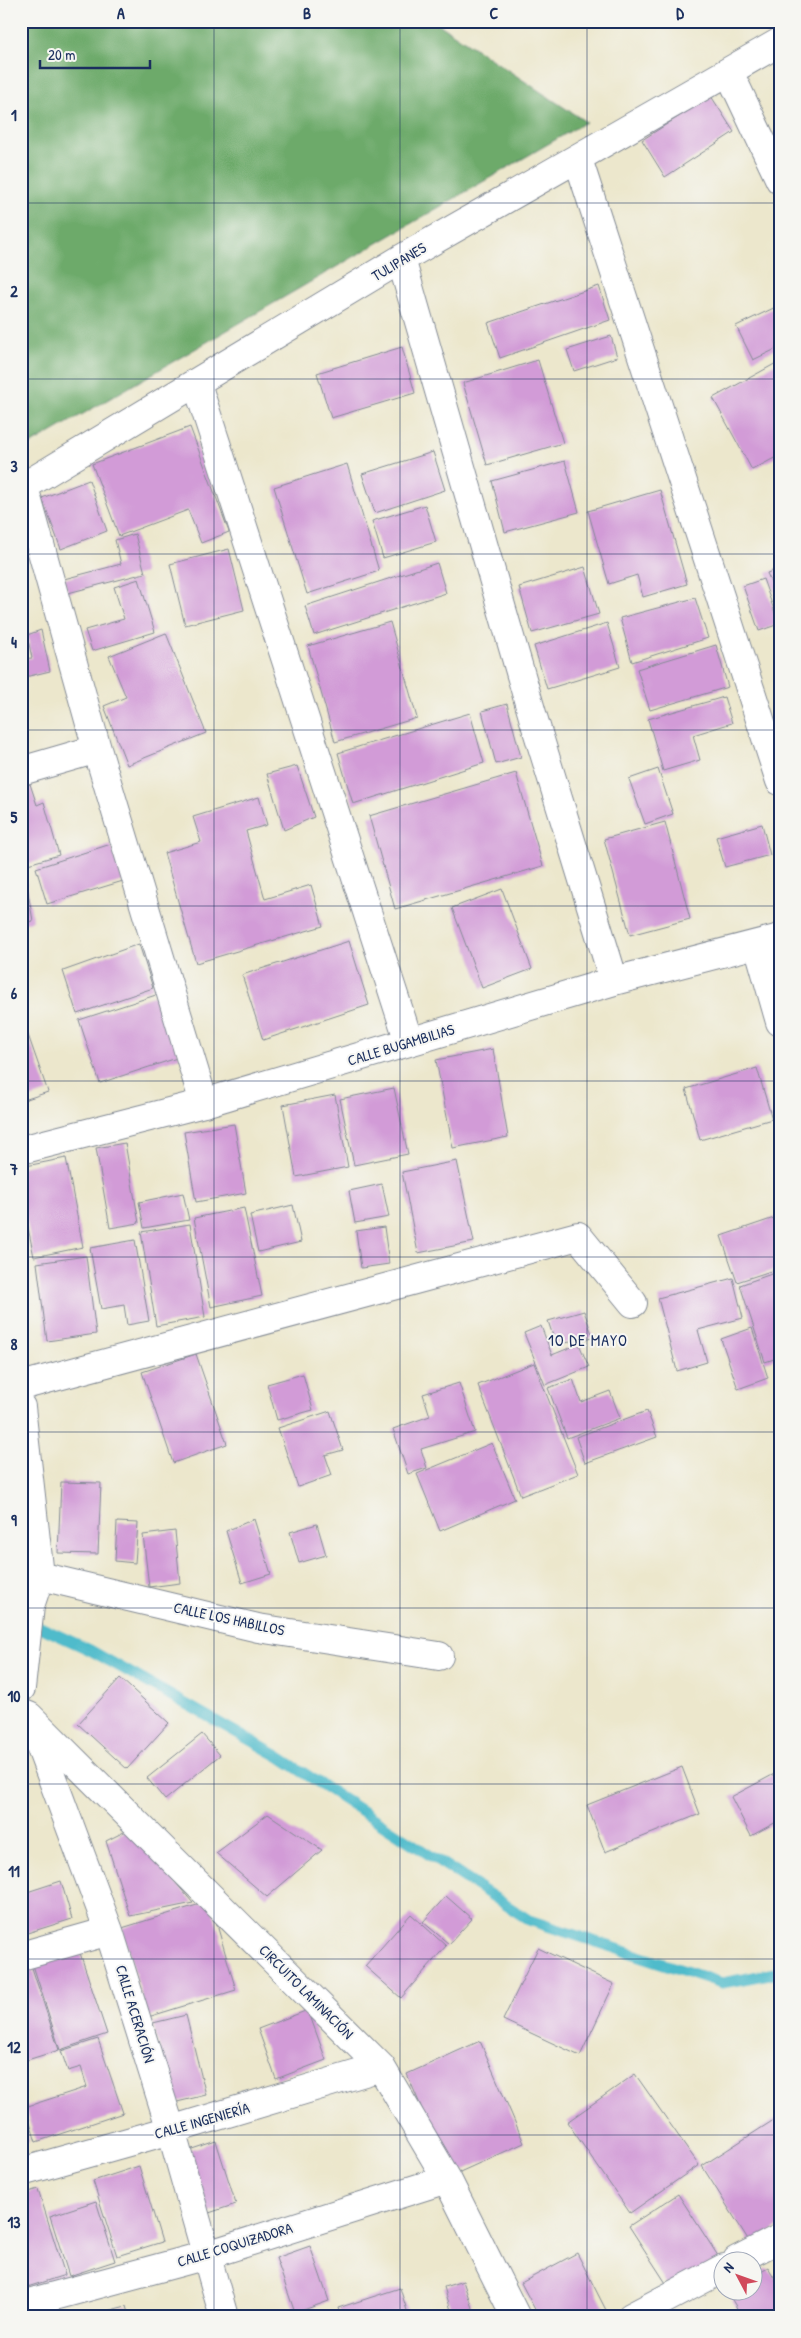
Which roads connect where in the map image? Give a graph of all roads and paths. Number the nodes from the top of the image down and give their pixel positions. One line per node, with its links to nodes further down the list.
1 (780, 42): 2 (street, TULIPANES)
2 (728, 72): 3 (street, TULIPANES); 4 (street)
3 (578, 159): 5 (street, TULIPANES); 10 (street)
4 (780, 180)
5 (401, 260): 6 (street, TULIPANES); 12 (street)
6 (197, 384): 7 (street, TULIPANES); 14 (street)
7 (23, 487): 8 (street)
8 (97, 749): 9 (street); 15 (street)
9 (21, 771)
10 (780, 781)
11 (769, 941): 12 (street, CALLE BUGAMBILIAS); 13 (street)
12 (614, 981): 14 (street, CALLE BUGAMBILIAS)
13 (780, 1022)
14 (409, 1042): 15 (street, CALLE BUGAMBILIAS)
15 (204, 1103): 16 (street, CALLE BUGAMBILIAS)
16 (21, 1150)
17 (633, 1303): 18 (street)
18 (21, 1386)
19 (21, 1407): 20 (street)
20 (31, 1572): 21 (street, CALLE LOS HABILLOS); 22 (street)
21 (440, 1656)
22 (21, 1688)
23 (24, 1716): 24 (street, CALLE ACERACIÓN); 26 (street, CIRCUITO LAMINACIÓN)
24 (109, 1931): 25 (street); 27 (street, CALLE ACERACIÓN)
25 (21, 1956)
26 (381, 2067): 27 (street, CALLE INGENIERÍA); 29 (street, CIRCUITO LAMINACIÓN)
27 (171, 2130): 28 (street, CALLE INGENIERÍA); 32 (street, CALLE ACERACIÓN)
28 (21, 2172)
29 (447, 2179): 32 (street, CALLE COQUIZADORA); 36 (street, CIRCUITO LAMINACIÓN)
30 (780, 2238): 31 (street)
31 (757, 2250)
32 (207, 2255): 34 (street, CALLE COQUIZADORA); 35 (street, CALLE ACERACIÓN)
33 (714, 2273): 37 (street)
34 (21, 2305)
35 (224, 2317)
36 (516, 2317)
37 (630, 2317)

